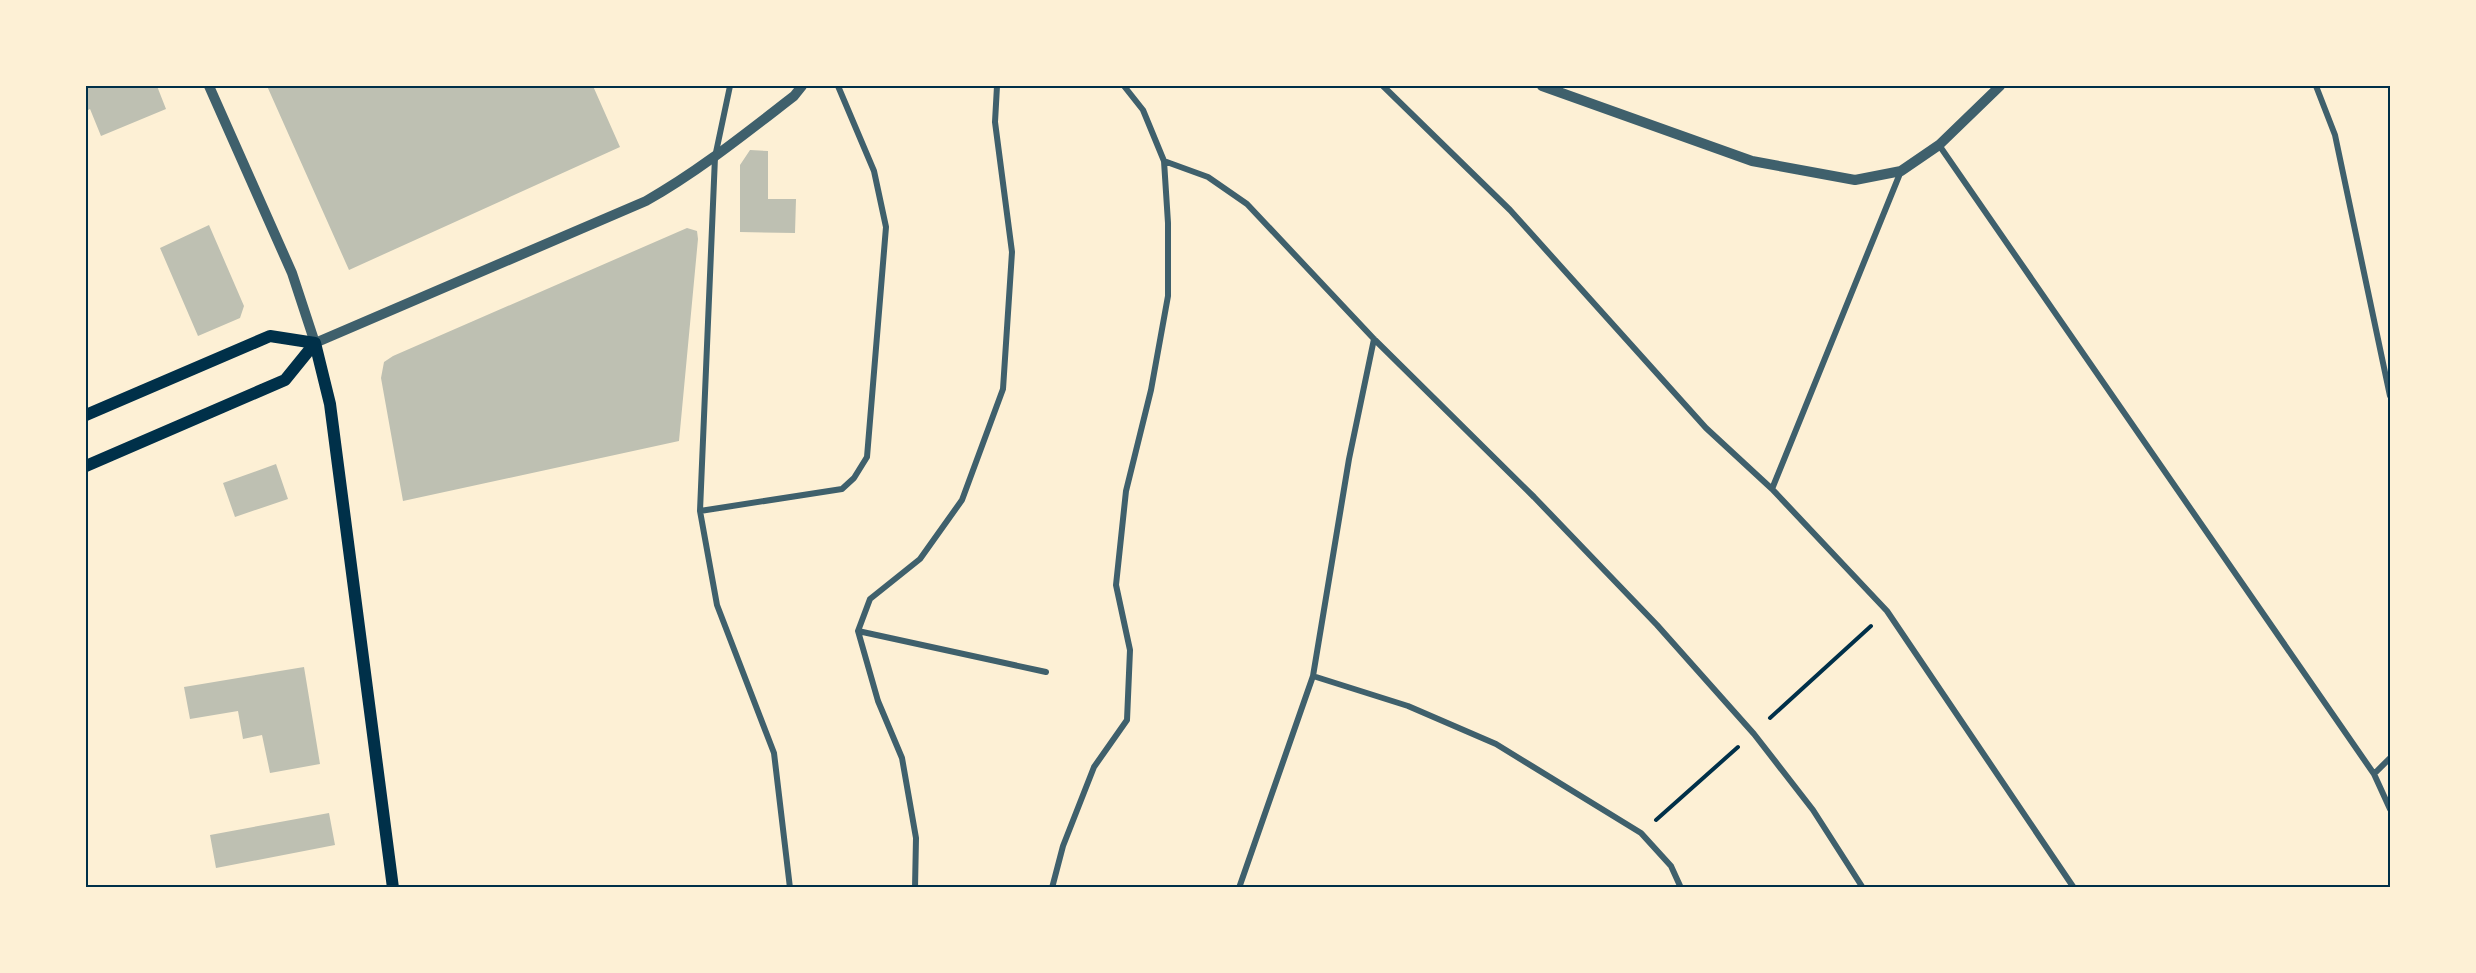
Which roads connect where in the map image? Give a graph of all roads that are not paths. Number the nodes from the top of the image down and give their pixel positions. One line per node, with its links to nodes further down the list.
1 (209, 86): 16 (street)
2 (730, 86): 12 (street)
3 (802, 86): 12 (street)
4 (838, 86): 21 (street)
5 (997, 86): 22 (street)
6 (1124, 86): 13 (street)
7 (1383, 86): 20 (street)
8 (1542, 86): 14 (street)
9 (2000, 86): 11 (street)
10 (2316, 86): 17 (street)
11 (1939, 145): 14 (street); 26 (street)
12 (715, 157): 16 (street); 21 (street)
13 (1164, 161): 15 (street); 31 (street)
14 (1901, 171): 20 (street)
15 (1374, 339): 24 (street); 34 (street)
16 (315, 343): 18 (main road); 19 (main road); 28 (main road)
17 (2391, 396)
18 (86, 415)
19 (86, 466)
20 (1772, 489): 35 (street)
21 (700, 511): 29 (street)
22 (858, 631): 23 (street); 30 (street)
23 (1046, 672)
24 (1312, 676): 32 (street); 33 (street)
25 (2391, 758): 26 (street)
26 (2374, 774): 27 (street)
27 (2391, 809)
28 (393, 888)
29 (790, 888)
30 (915, 888)
31 (1052, 888)
32 (1239, 888)
33 (1681, 888)
34 (1863, 888)
35 (2074, 888)

